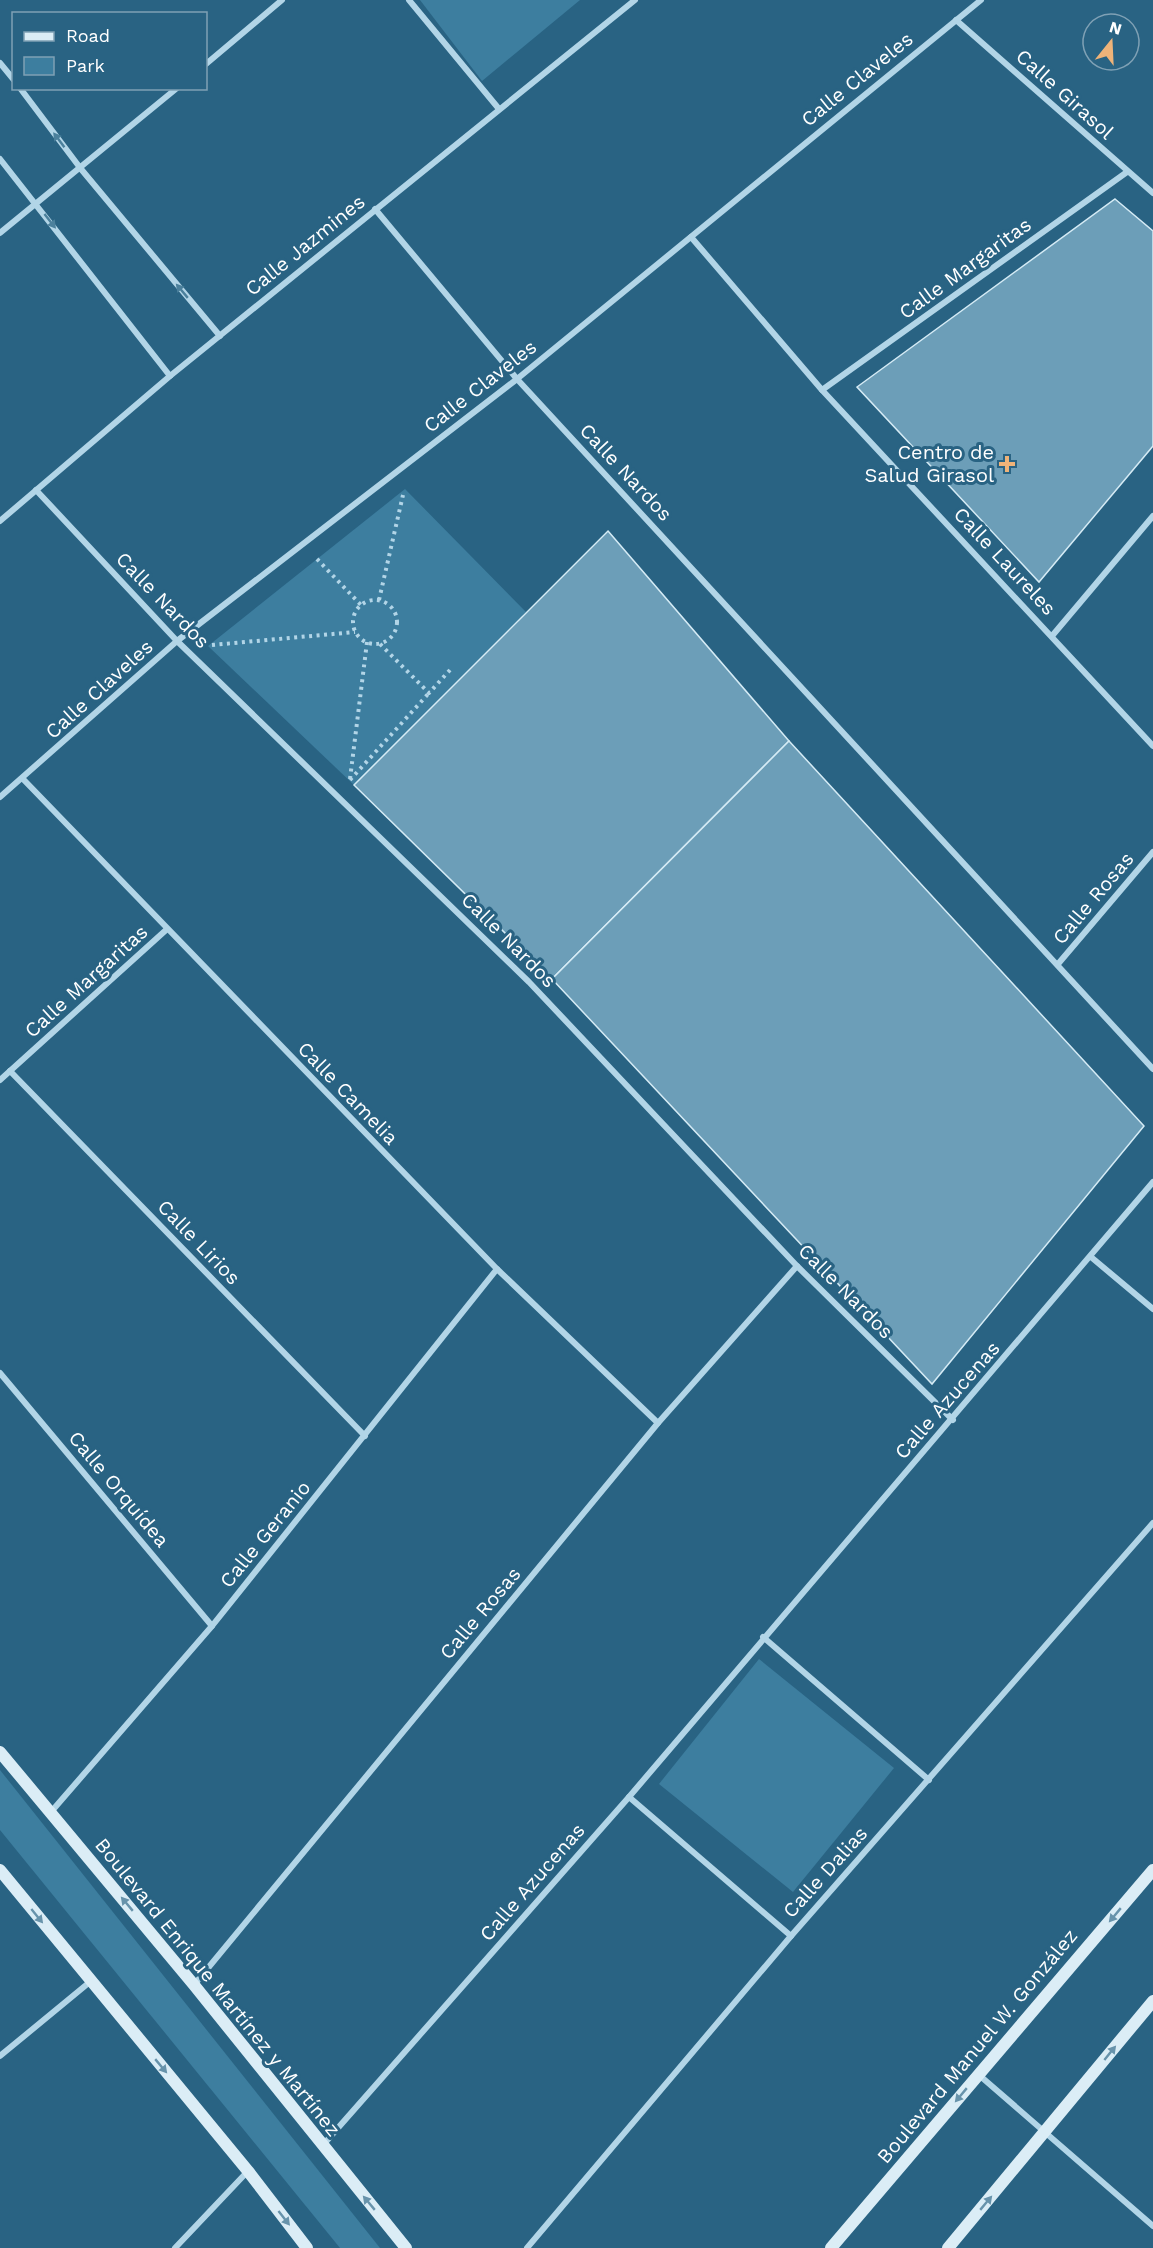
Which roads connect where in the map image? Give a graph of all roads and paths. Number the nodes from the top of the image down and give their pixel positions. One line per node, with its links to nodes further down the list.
1 (282, 0): 7 (street)
2 (409, 0): 11 (street)
3 (634, 0): 11 (street, Calle Jazmines)
4 (981, 0): 5 (street, Calle Claveles)
5 (956, 20): 14 (street, Calle Girasol); 19 (street, Calle Claveles)
6 (0, 63): 8 (street)
7 (207, 63)
8 (12, 78)
9 (22, 90): 13 (street, one-way to 9)
10 (175, 90): 13 (street)
11 (499, 110): 17 (street, Calle Jazmines)
12 (0, 159): 16 (street)
13 (81, 169): 16 (street); 20 (street, one-way to 13)
14 (1127, 172): 15 (street, Calle Girasol); 23 (street, Calle Margaritas)
15 (1153, 193)
16 (36, 203): 18 (street); 21 (street, one-way to 21)
17 (375, 209): 20 (street, Calle Jazmines); 22 (street, Calle Nardos)
18 (0, 233)
19 (691, 237): 22 (street, Calle Claveles); 23 (street, Calle Laureles)
20 (220, 336): 21 (street, Calle Jazmines)
21 (170, 376): 24 (street, Calle Jazmines)
22 (517, 378): 36 (street, Calle Claveles); 50 (street, Calle Nardos)
23 (822, 390): 34 (street, Calle Laureles)
24 (36, 490): 27 (street, Calle Jazmines); 36 (street, Calle Nardos)
25 (396, 496): 31 (path)
26 (1153, 516): 34 (street)
27 (0, 520)
28 (325, 552): 29 (path)
29 (317, 559): 30 (path); 32 (path)
30 (308, 566)
31 (379, 600): 32 (path); 38 (path)
32 (361, 605): 33 (path)
33 (355, 632): 37 (path); 39 (path)
34 (1052, 636): 43 (street, Calle Laureles)
35 (217, 639): 39 (path)
36 (177, 641): 45 (street, Calle Claveles); 56 (street, Calle Nardos)
37 (367, 642): 38 (path); 46 (path)
38 (380, 644): 42 (path)
39 (208, 646): 40 (path)
40 (217, 654)
41 (450, 670): 42 (path)
42 (429, 693): 46 (path)
43 (1153, 746)
44 (341, 773): 46 (path)
45 (23, 779): 47 (street, Calle Claveles); 49 (street, Calle Camelia)
46 (350, 781)
47 (0, 797)
48 (1153, 852): 50 (street, Calle Rosas)
49 (166, 930): 52 (street, Calle Margaritas); 57 (street, Calle Camelia)
50 (1058, 964): 51 (street, Calle Nardos)
51 (1153, 1069)
52 (10, 1071): 53 (street, Calle Margaritas); 62 (street, Calle Lirios)
53 (0, 1080)
54 (1153, 1182): 55 (street, Calle Azucenas)
55 (1091, 1257): 58 (street); 60 (street, Calle Azucenas)
56 (797, 1266): 60 (street, Calle Nardos); 61 (street, Calle Rosas)
57 (497, 1269): 61 (street, Calle Camelia); 62 (street, Calle Geranio)
58 (1153, 1309)
59 (0, 1373): 64 (street, Calle Orquídea)
60 (953, 1420): 65 (street, Calle Azucenas)
61 (658, 1423): 74 (street, Calle Rosas)
62 (365, 1436): 64 (street, Calle Geranio)
63 (1153, 1523): 67 (street, Calle Dalias)
64 (212, 1626): 69 (street, Calle Geranio)
65 (763, 1637): 67 (street); 68 (street, Calle Azucenas)
66 (0, 1752): 69 (street, Boulevard Enrique Martínez y Martínez)
67 (929, 1780): 72 (street, Calle Dalias)
68 (629, 1797): 72 (street); 79 (street, Calle Azucenas)
69 (51, 1812): 74 (street, Boulevard Enrique Martínez y Martínez, one-way to 69)
70 (0, 1870): 73 (street, one-way to 73)
71 (1153, 1870): 77 (street, Boulevard Manuel W. González, one-way to 77)
72 (791, 1936): 85 (street, Calle Dalias)
73 (91, 1981): 76 (street); 80 (street, one-way to 80)
74 (194, 1985): 79 (street, Boulevard Enrique Martínez y Martínez)
75 (1153, 2001): 78 (street, one-way to 75)
76 (0, 2056)
77 (979, 2075): 78 (street); 86 (street, Boulevard Manuel W. González, one-way to 86)
78 (1046, 2132): 81 (street); 87 (street, one-way to 78)
79 (322, 2146): 84 (street, Boulevard Enrique Martínez y Martínez, one-way to 79)
80 (248, 2171): 82 (street); 83 (street, one-way to 83)
81 (1153, 2226)
82 (175, 2248)
83 (307, 2248)
84 (406, 2248)
85 (527, 2248)
86 (831, 2248)
87 (948, 2248)

